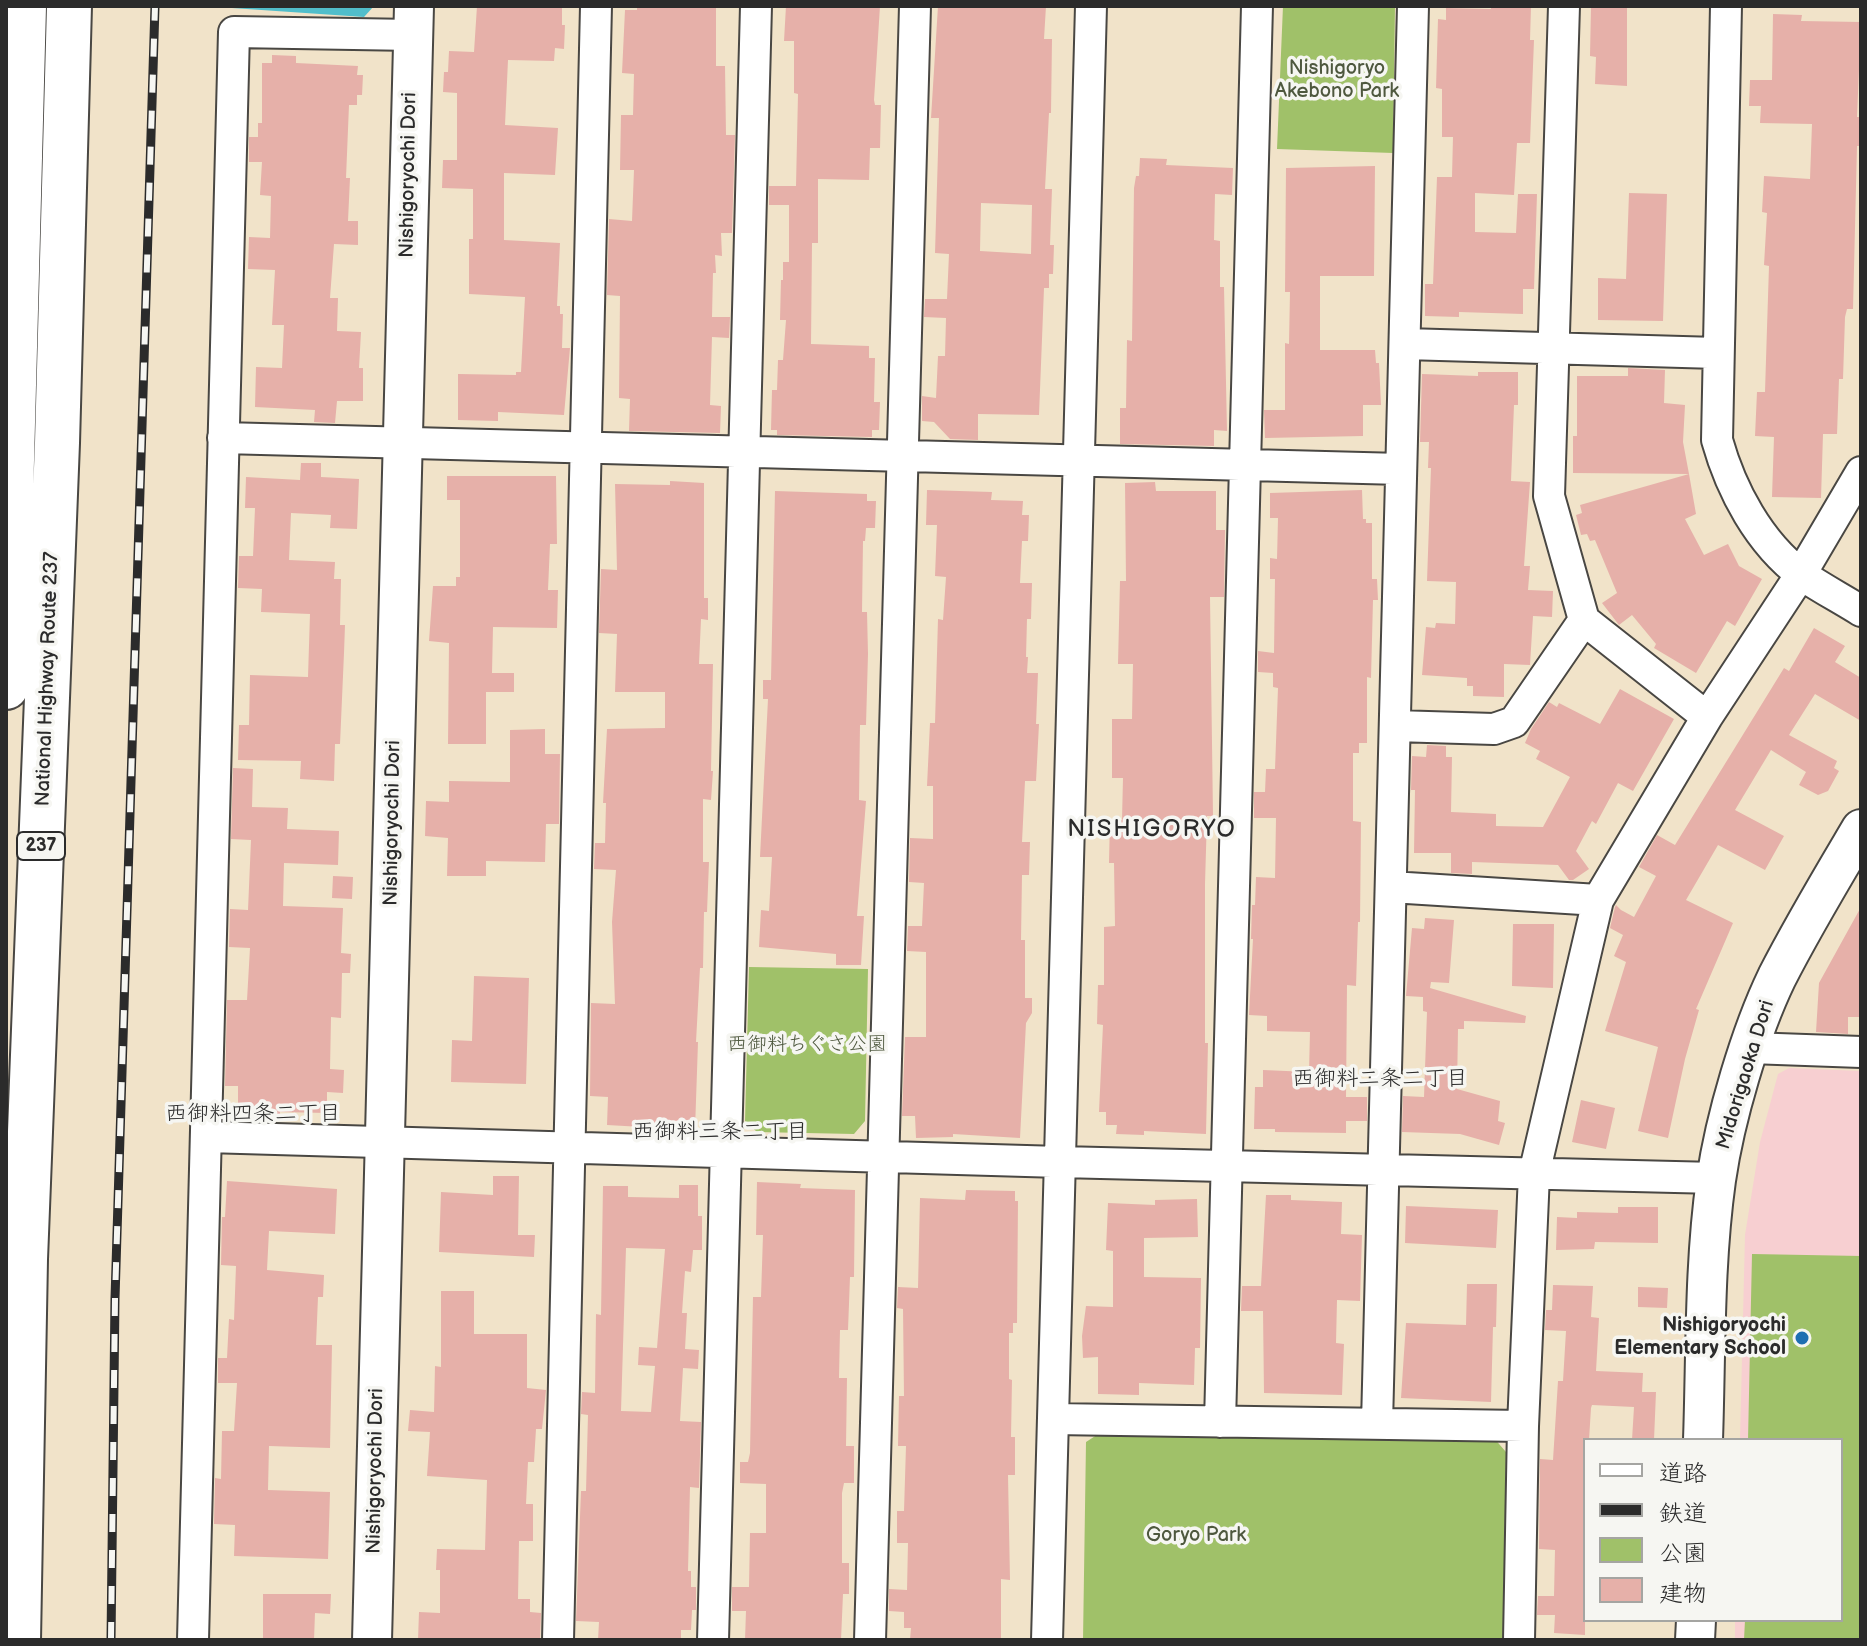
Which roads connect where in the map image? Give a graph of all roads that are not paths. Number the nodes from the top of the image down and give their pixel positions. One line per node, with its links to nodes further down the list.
1 (24, 6): 16 (highway, National Highway Route 237)
2 (69, 6): 17 (highway, National Highway Route 237 / 237)
3 (596, 6): 19 (street)
4 (756, 6): 20 (street)
5 (915, 6): 21 (street)
6 (1091, 6): 22 (street)
7 (1257, 6): 23 (street)
8 (1413, 6): 12 (street)
9 (1564, 6): 13 (street)
10 (1726, 6): 14 (street)
11 (413, 20): 15 (street); 18 (street, Nishigoryochi Dori)
12 (1405, 344): 13 (street); 24 (street)
13 (1554, 346): 14 (street); 28 (street)
14 (1717, 353): 26 (street)
15 (223, 438): 18 (street); 37 (street)
16 (9, 442): 17 (street); 29 (highway, National Highway Route 237)
17 (57, 443): 47 (highway, National Highway Route 237 / 237)
18 (403, 443): 19 (street); 38 (street, Nishigoryochi Dori)
19 (586, 448): 20 (street); 39 (street)
20 (744, 452): 21 (street); 40 (street)
21 (903, 456): 22 (street); 41 (street)
22 (1079, 461): 23 (street); 42 (street)
23 (1245, 465): 24 (street); 43 (street)
24 (1401, 469): 31 (street)
25 (1861, 472): 26 (street)
26 (1801, 574): 27 (street); 30 (street)
27 (1861, 611)
28 (1584, 620): 30 (street); 31 (street)
29 (6, 687)
30 (1707, 717): 34 (street)
31 (1395, 726): 33 (street)
32 (1861, 829): 35 (street, Midorigaoka Dori)
33 (1391, 887): 34 (street); 44 (street)
34 (1598, 900): 45 (street)
35 (1750, 1048): 36 (street); 46 (street, Midorigaoka Dori)
36 (1861, 1052)
37 (207, 1137): 38 (street); 54 (street)
38 (385, 1142): 39 (street); 55 (street, Nishigoryochi Dori)
39 (569, 1147): 40 (street); 56 (street)
40 (725, 1152): 41 (street); 57 (street)
41 (883, 1157): 42 (street); 58 (street)
42 (1060, 1162): 43 (street); 48 (street)
43 (1227, 1166): 44 (street); 49 (street)
44 (1383, 1170): 45 (street); 50 (street)
45 (1534, 1174): 46 (street); 51 (street)
46 (1716, 1178): 52 (street, Midorigaoka Dori)
47 (16, 1259): 53 (highway, National Highway Route 237 / 237)
48 (1053, 1419): 49 (street); 59 (street)
49 (1220, 1422): 50 (street)
50 (1377, 1423): 51 (street)
51 (1523, 1426): 60 (street)
52 (1703, 1438)
53 (18, 1640)
54 (193, 1640)
55 (372, 1640)
56 (558, 1640)
57 (713, 1640)
58 (870, 1640)
59 (1047, 1640)
60 (1519, 1640)

